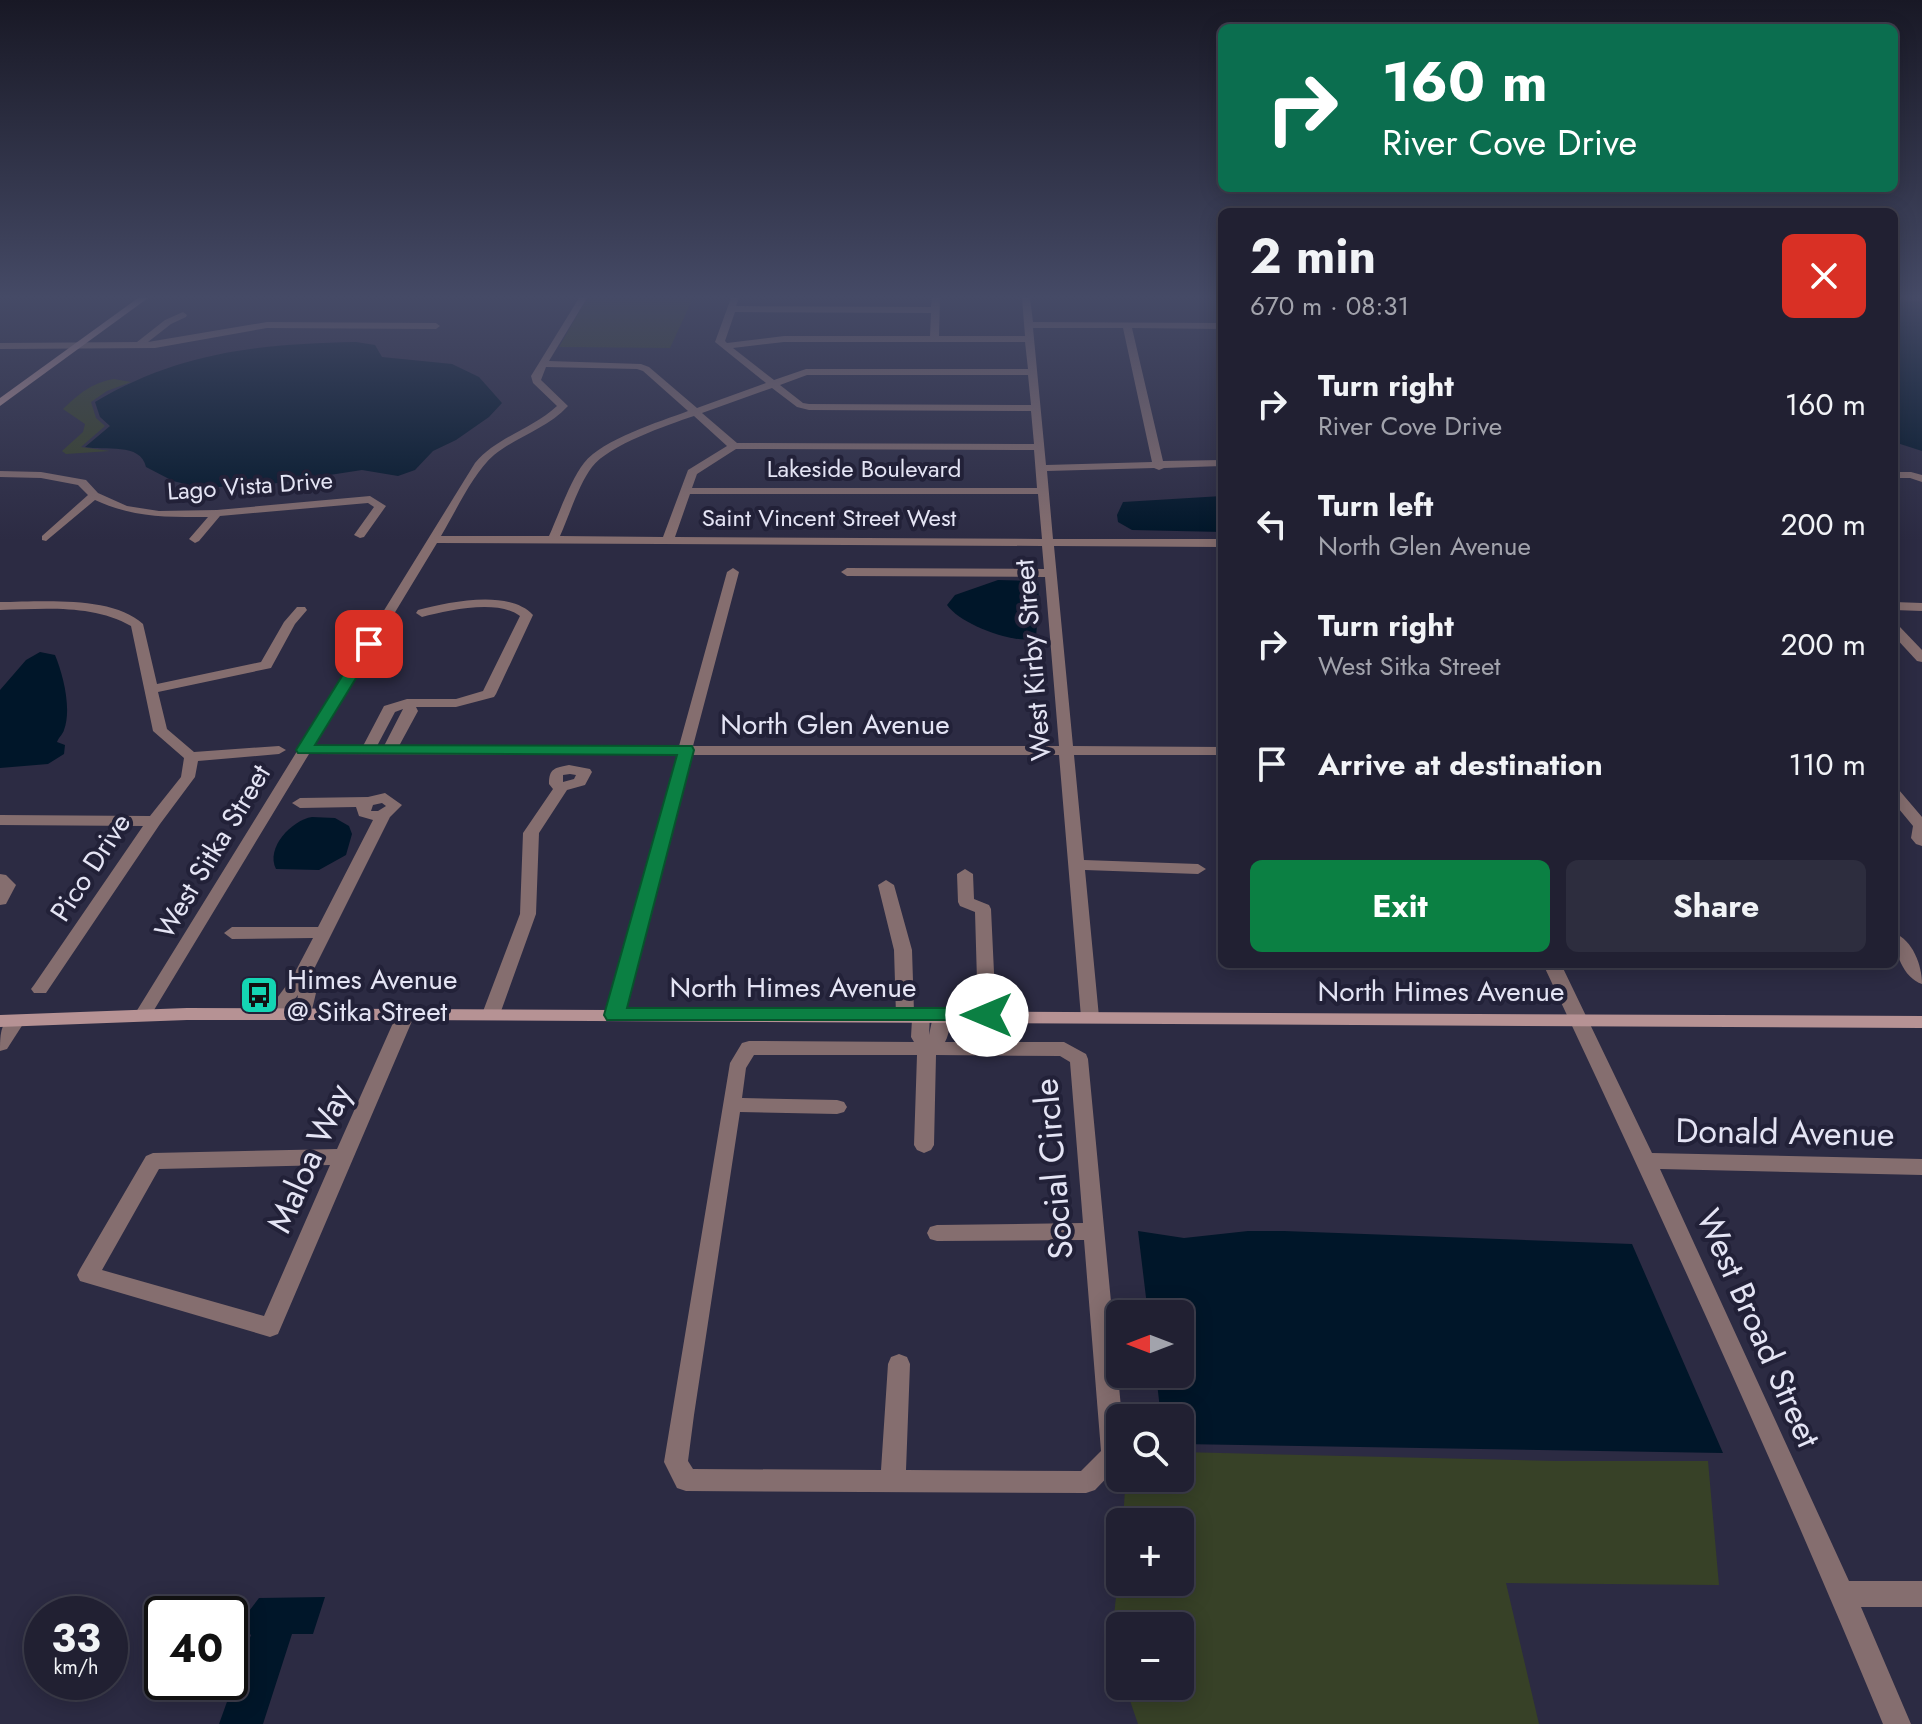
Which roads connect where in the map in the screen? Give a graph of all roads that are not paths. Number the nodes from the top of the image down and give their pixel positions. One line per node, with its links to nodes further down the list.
1 (21, 378): 10 (street)
2 (26, 378): 10 (street)
3 (537, 378): 27 (street, West Sitka Street)
4 (657, 378): 13 (street)
5 (765, 378): 9 (street)
6 (794, 378): 9 (street)
7 (1033, 378): 12 (street, West Kirby Street)
8 (1139, 378): 17 (street)
9 (773, 385): 12 (street); 13 (street)
10 (4, 393): 11 (street)
11 (0, 403)
12 (1035, 408): 15 (street, West Kirby Street)
13 (695, 412): 14 (street); 28 (street)
14 (734, 446): 15 (street); 20 (street)
15 (1039, 447): 18 (street, West Kirby Street)
16 (1218, 463): 17 (street)
17 (1159, 467): 18 (street)
18 (1041, 468): 21 (street, West Kirby Street)
19 (0, 474): 22 (street, Lago Vista Drive)
20 (685, 491): 21 (street, Lakeside Boulevard); 29 (street)
21 (1043, 491): 30 (street, West Kirby Street)
22 (94, 495): 23 (street, Lago Vista Drive); 25 (street)
23 (217, 513): 24 (street, Lago Vista Drive); 26 (street)
24 (360, 535)
25 (46, 538)
26 (195, 539)
27 (435, 539): 28 (street, Saint Vincent Street West); 46 (street, West Sitka Street)
28 (553, 539): 29 (street, Saint Vincent Street West)
29 (668, 539): 30 (street, Saint Vincent Street West)
30 (1047, 540): 31 (street, Saint Vincent Street West); 34 (street, West Kirby Street)
31 (1218, 543)
32 (733, 572): 48 (street)
33 (847, 572): 34 (street)
34 (1050, 573): 49 (street, West Kirby Street)
35 (0, 606): 42 (street)
36 (1898, 606): 37 (street)
37 (1922, 607)
38 (301, 610): 42 (street)
39 (422, 613): 43 (street)
40 (1898, 633): 41 (street)
41 (1922, 658)
42 (153, 689): 51 (street)
43 (407, 703): 44 (street); 47 (street)
44 (368, 749): 46 (street, North Glen Avenue); 47 (street, North Glen Avenue)
45 (279, 750): 51 (street)
46 (304, 750): 78 (street, West Sitka Street)
47 (389, 750): 48 (street, North Glen Avenue)
48 (686, 750): 49 (street, North Glen Avenue); 75 (street)
49 (1065, 751): 50 (street, North Glen Avenue); 58 (street, West Kirby Street)
50 (1218, 751)
51 (191, 757): 56 (street)
52 (562, 787): 74 (street)
53 (1898, 798): 57 (street)
54 (300, 803): 64 (street)
55 (0, 820): 56 (street, Pico Drive)
56 (154, 821): 70 (street, Pico Drive)
57 (1922, 841)
58 (1078, 865): 59 (street); 79 (street, West Kirby Street)
59 (1198, 869)
60 (965, 874): 77 (street)
61 (0, 879): 63 (street)
62 (886, 885): 76 (street)
63 (0, 900)
64 (322, 932): 65 (street); 69 (street)
65 (232, 933)
66 (1898, 945): 68 (street)
67 (1554, 968): 80 (street, West Broad Street)
68 (1922, 978)
69 (299, 981): 71 (street); 72 (street)
70 (40, 989)
71 (274, 1014): 72 (street, North Himes Avenue); 78 (street, North Himes Avenue)
72 (304, 1014): 73 (street, North Himes Avenue)
73 (406, 1014): 74 (street, North Himes Avenue); 88 (street, Maloa Way)
74 (491, 1014): 75 (street, North Himes Avenue)
75 (614, 1015): 76 (street, North Himes Avenue)
76 (922, 1015): 77 (street, North Himes Avenue); 84 (street)
77 (987, 1015): 79 (street, North Himes Avenue)
78 (142, 1016): 81 (street, North Himes Avenue)
79 (1090, 1017): 80 (street, North Himes Avenue)
80 (1576, 1019): 82 (street, North Himes Avenue); 89 (street, West Broad Street)
81 (8, 1021): 83 (street)
82 (1922, 1022)
83 (0, 1044)
84 (927, 1048): 85 (street, Social Circle); 87 (street); 91 (street, Social Circle)
85 (733, 1105): 86 (street); 94 (street, Social Circle)
86 (837, 1107)
87 (924, 1145)
88 (344, 1157): 88 (street, Maloa Way)
89 (1646, 1161): 90 (street, Donald Avenue); 95 (street, West Broad Street)
90 (1922, 1167)
91 (1093, 1231): 92 (street); 94 (street, Social Circle)
92 (937, 1233)
93 (899, 1364): 94 (street)
94 (893, 1480)
95 (1842, 1594): 96 (street); 97 (street, West Broad Street)
96 (1922, 1594)
97 (1897, 1724)

